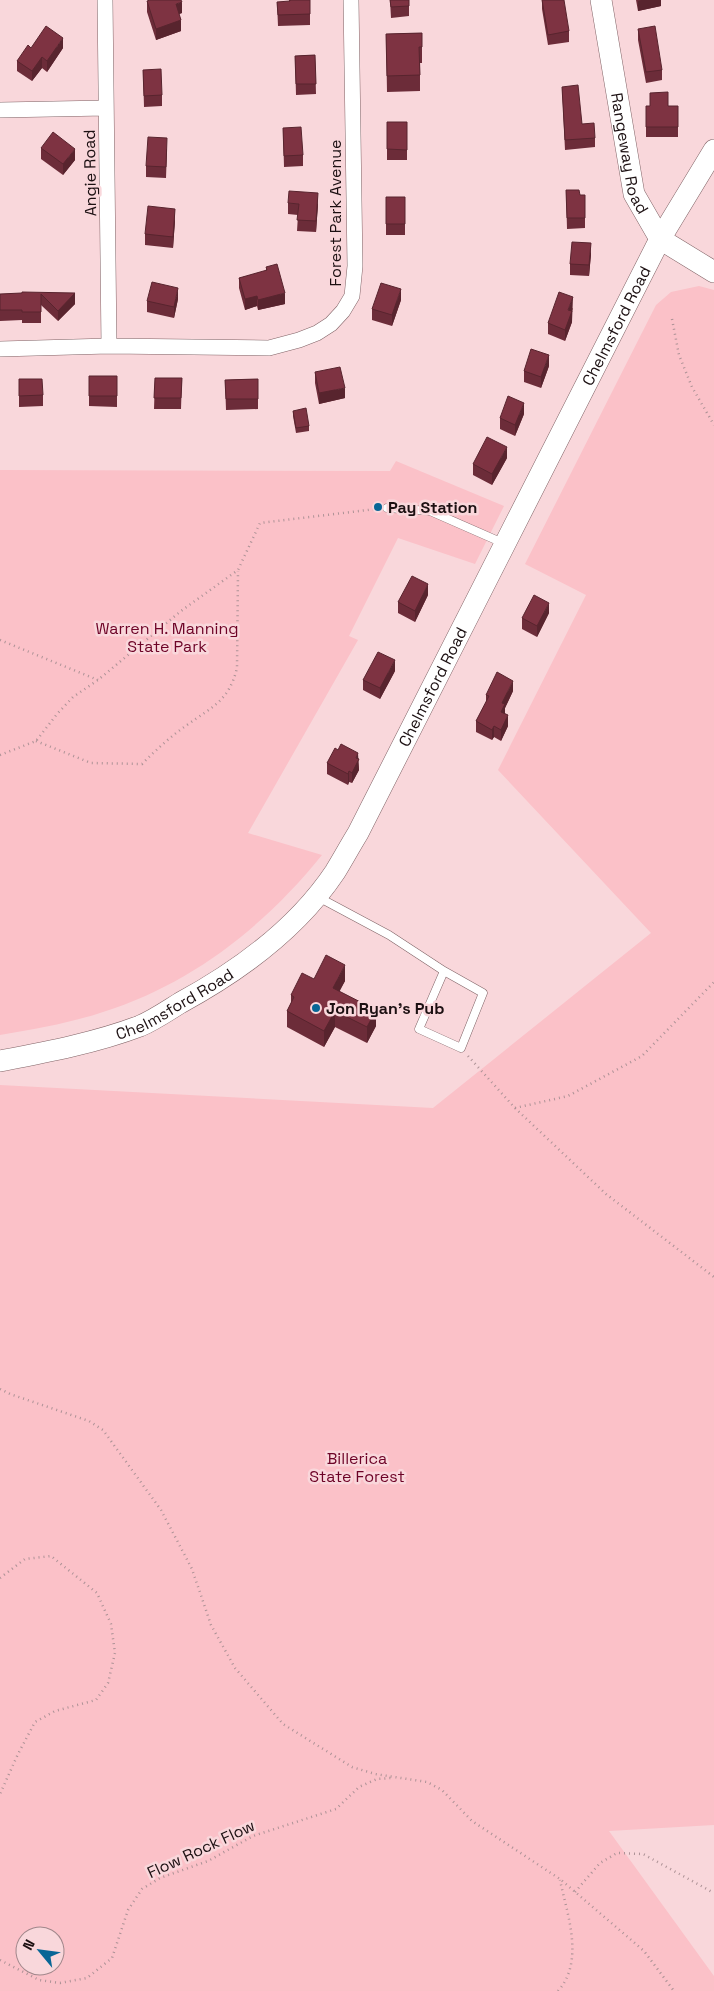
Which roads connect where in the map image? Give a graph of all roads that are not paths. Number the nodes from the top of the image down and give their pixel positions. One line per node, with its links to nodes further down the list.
1 (105, 0): 4 (street, Angie Road)
2 (351, 0): 9 (street, Forest Park Avenue)
3 (601, 0): 7 (main road, Rangeway Road)
4 (106, 108): 5 (street); 9 (street, Angie Road)
5 (0, 110)
6 (714, 150): 7 (main road, Chelmsford Road)
7 (660, 239): 8 (main road, Rangeway Road); 12 (main road, Chelmsford Road)
8 (714, 272)
9 (109, 346): 10 (street, Forest Park Avenue)
10 (0, 349)
11 (387, 508): 12 (lane)
12 (505, 544): 13 (main road, Chelmsford Road)
13 (316, 896): 14 (lane); 15 (main road, Chelmsford Road)
14 (444, 971): 14 (lane)
15 (0, 1062)

